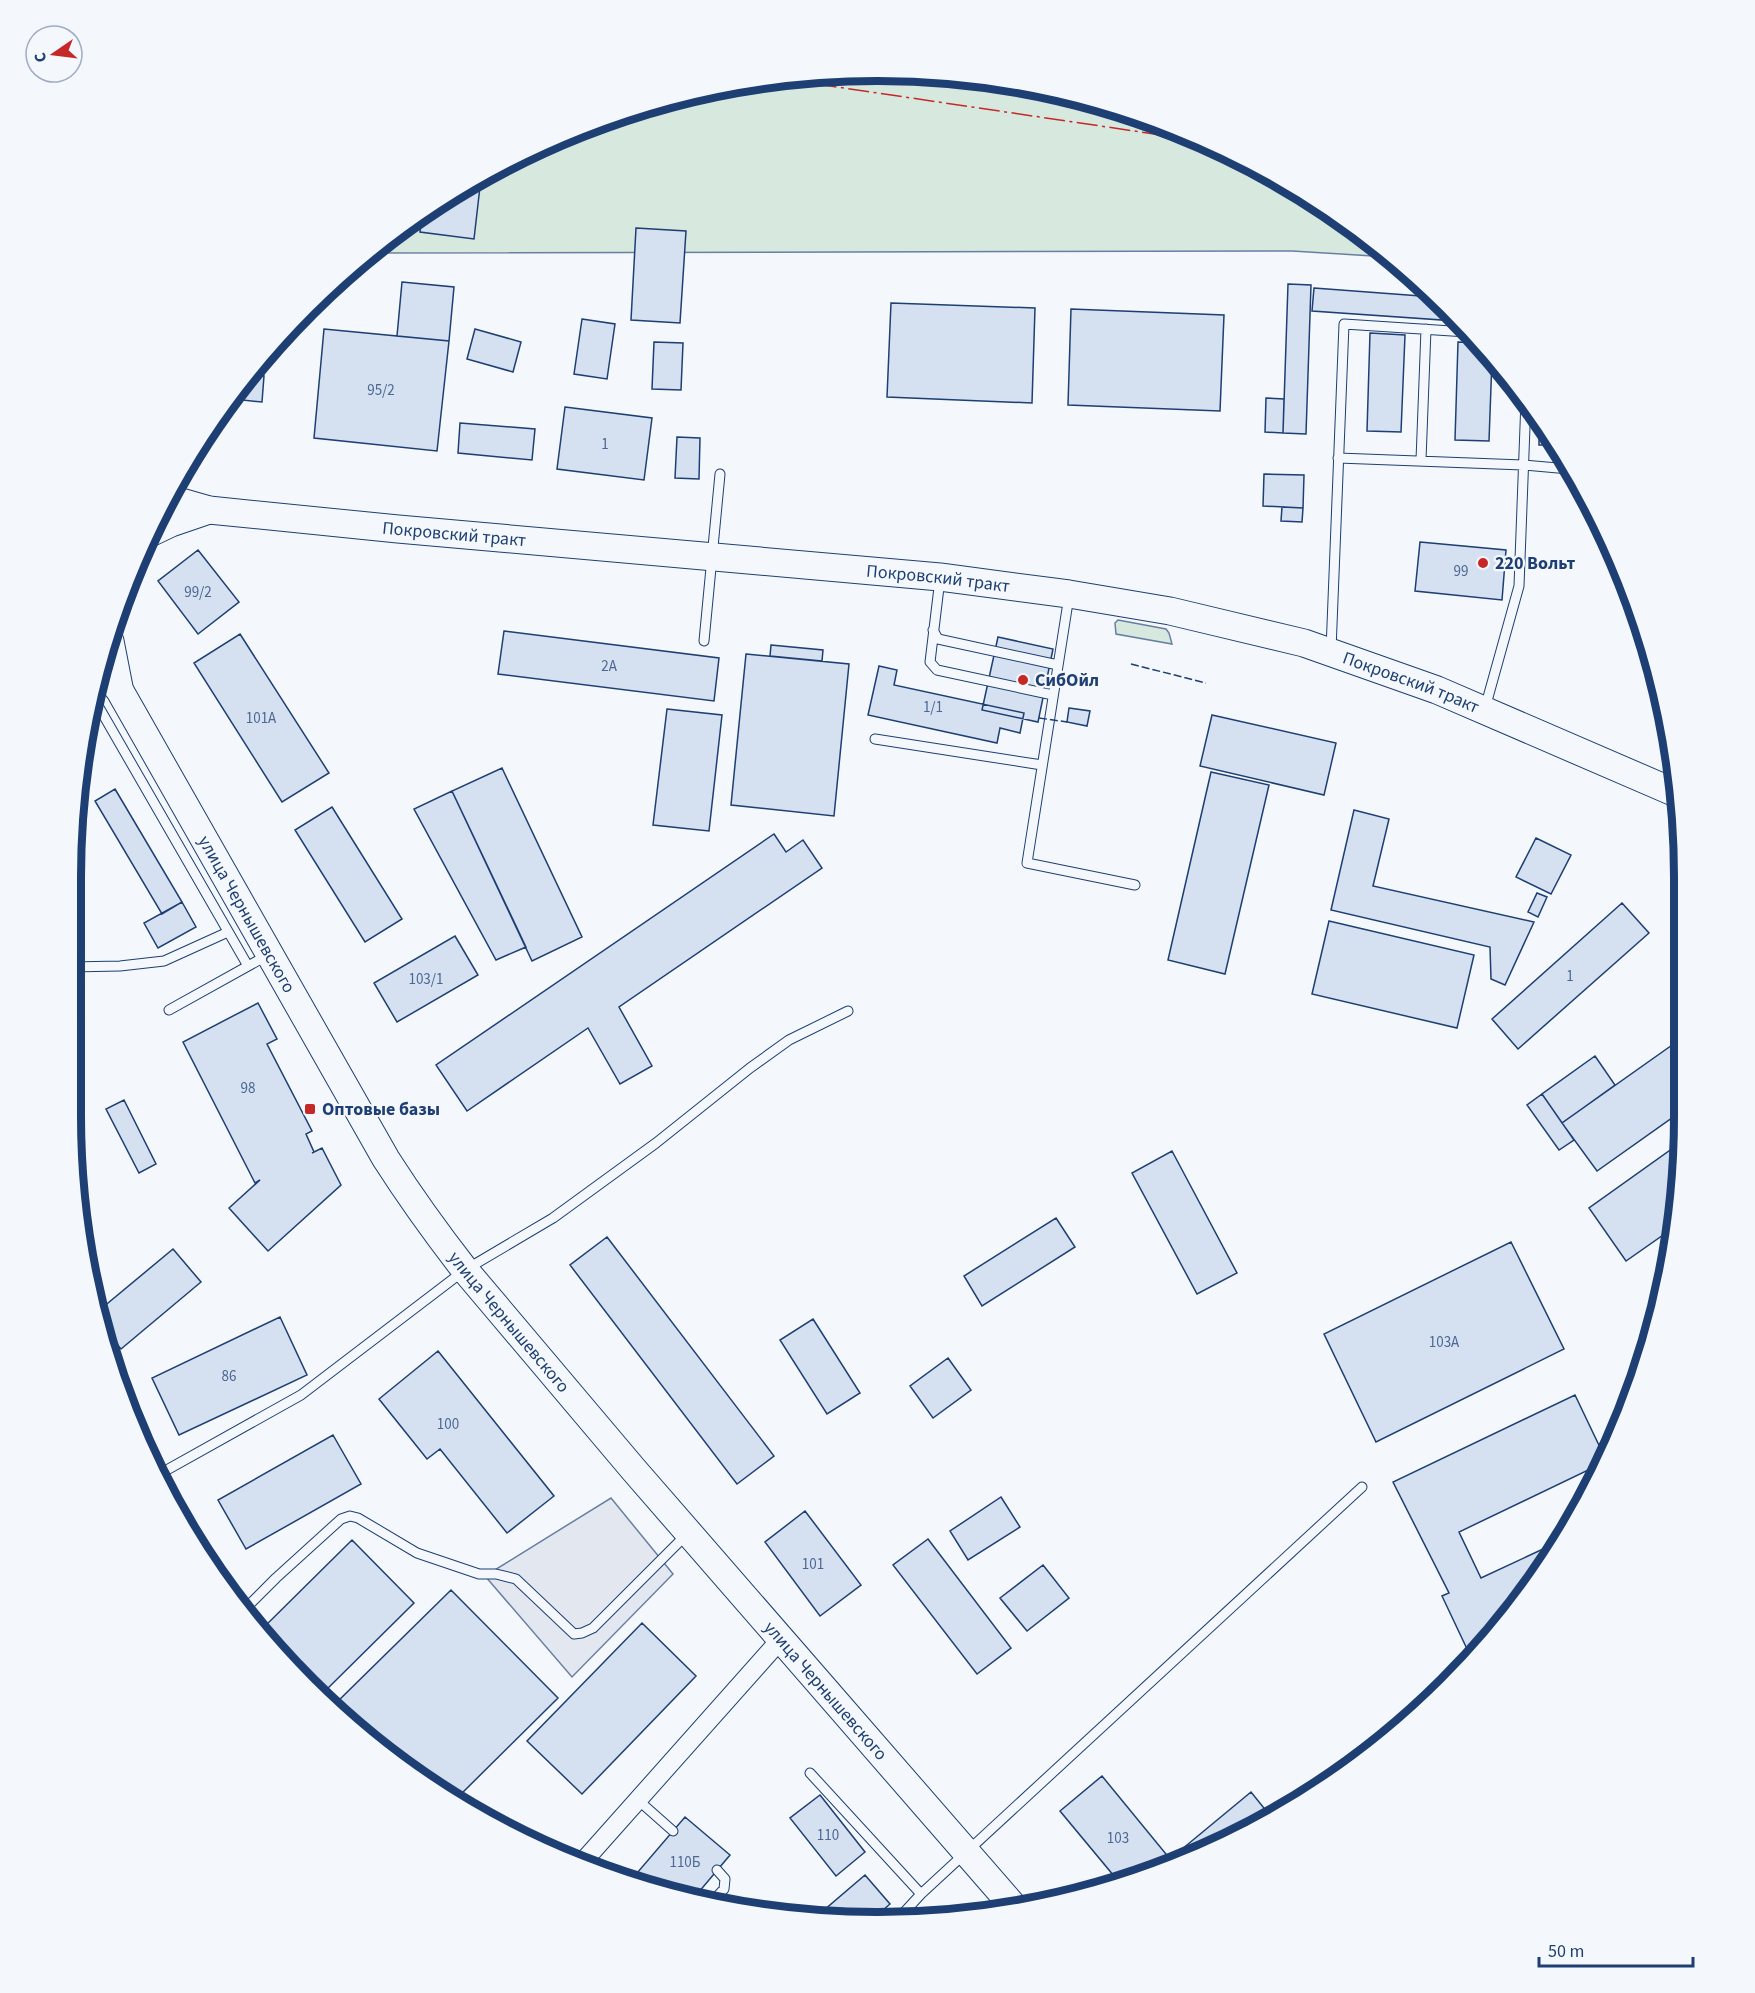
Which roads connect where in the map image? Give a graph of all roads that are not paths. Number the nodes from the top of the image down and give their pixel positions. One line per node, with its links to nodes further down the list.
1 (1426, 329): 2 (lane); 4 (lane); 5 (lane)
2 (1457, 331)
3 (1526, 415): 6 (lane)
4 (1338, 458): 5 (lane); 17 (lane)
5 (1421, 460): 6 (lane)
6 (1524, 465): 7 (lane); 24 (lane)
7 (1560, 468)
8 (720, 474): 12 (lane)
9 (176, 501): 10 (main road, Покровский тракт)
10 (209, 510): 11 (main road); 12 (main road, Покровский тракт)
11 (162, 527)
12 (712, 557): 13 (main road, Покровский тракт); 16 (lane)
13 (940, 577): 14 (main road, Покровский тракт); 15 (lane)
14 (1069, 594): 17 (main road, Покровский тракт); 19 (lane)
15 (933, 630): 19 (lane); 22 (lane)
16 (704, 641)
17 (1331, 653): 24 (main road, Покровский тракт)
18 (113, 655): 21 (main road)
19 (1058, 665): 22 (lane)
20 (107, 675): 21 (main road, улица Чернышевского)
21 (120, 691): 30 (main road, улица Чернышевского)
22 (1053, 696): 26 (lane)
23 (99, 708): 29 (lane)
24 (1485, 710): 27 (main road, Покровский тракт)
25 (874, 739): 26 (lane)
26 (1042, 765): 28 (lane)
27 (1669, 790)
28 (1135, 885)
29 (228, 932): 30 (lane); 31 (lane)
30 (259, 960): 32 (lane); 34 (main road, улица Чернышевского)
31 (81, 967)
32 (169, 1011)
33 (848, 1011): 34 (lane)
34 (465, 1270): 35 (lane); 37 (main road, улица Чернышевского)
35 (165, 1471)
36 (1362, 1487): 43 (lane)
37 (688, 1533): 38 (lane); 39 (main road, улица Чернышевского)
38 (250, 1605)
39 (781, 1639): 41 (street); 43 (main road, улица Чернышевского)
40 (810, 1773): 46 (lane)
41 (638, 1800): 42 (lane); 44 (street)
42 (673, 1831)
43 (968, 1853): 46 (lane); 48 (main road, улица Чернышевского)
44 (587, 1857)
45 (717, 1870): 47 (lane)
46 (921, 1894): 49 (lane)
47 (718, 1896)
48 (1009, 1901)
49 (905, 1911)

